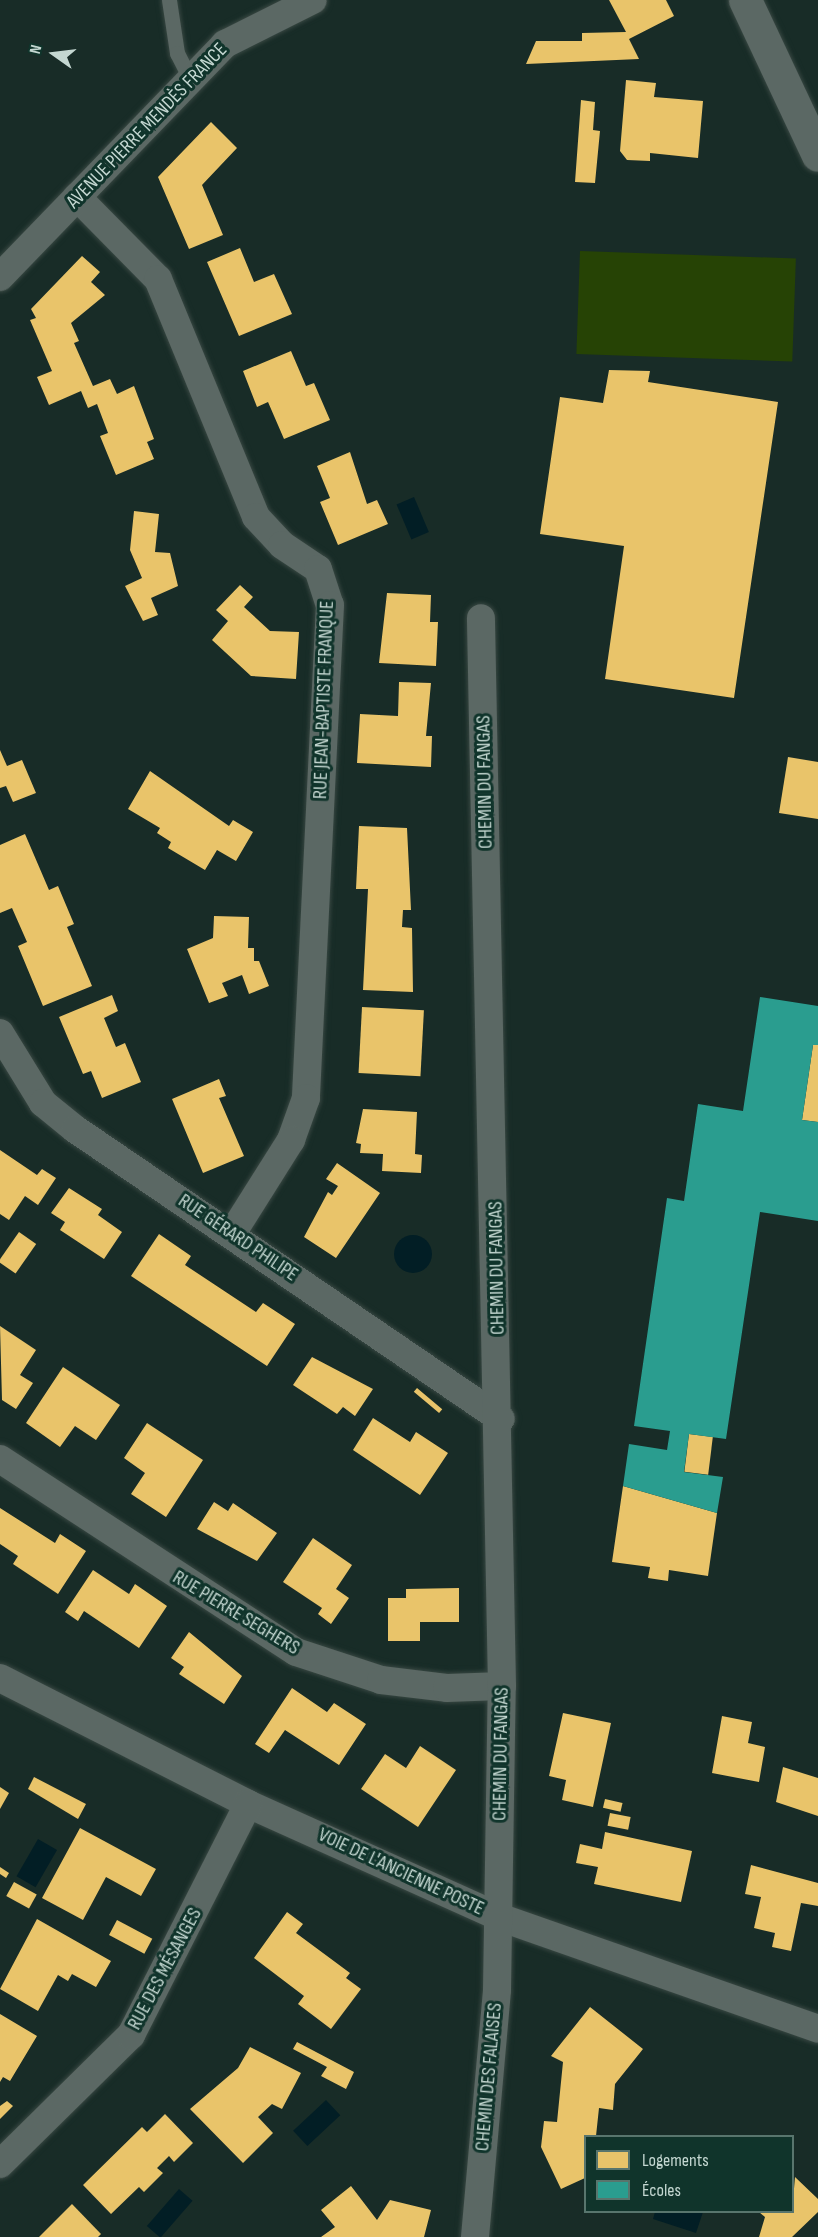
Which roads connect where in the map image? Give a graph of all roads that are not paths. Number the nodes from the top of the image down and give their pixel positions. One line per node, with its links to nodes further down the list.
1 (169, 0): 4 (lane)
2 (313, 0): 4 (street, AVENUE PIERRE MENDÈS FRANCE)
3 (745, 0): 5 (street)
4 (190, 79): 6 (street, AVENUE PIERRE MENDÈS FRANCE)
5 (818, 155)
6 (77, 197): 7 (street, AVENUE PIERRE MENDÈS FRANCE); 10 (street, RUE JEAN-BAPTISTE FRANQUE)
7 (0, 277)
8 (482, 618): 11 (street, CHEMIN DU FANGAS)
9 (0, 1033): 10 (street, RUE GÉRARD PHILIPE)
10 (233, 1232): 11 (street, RUE GÉRARD PHILIPE)
11 (501, 1419): 14 (street, CHEMIN DU FANGAS)
12 (0, 1459): 14 (street, RUE PIERRE SEGHERS)
13 (0, 1678): 15 (street, VOIE DE L'ANCIENNE POSTE)
14 (502, 1686): 16 (street, CHEMIN DU FANGAS)
15 (248, 1804): 16 (street, VOIE DE L'ANCIENNE POSTE); 18 (street, RUE DES MÉSANGES)
16 (499, 1917): 17 (street, VOIE DE L'ANCIENNE POSTE); 19 (street, CHEMIN DES FALAISES)
17 (818, 2028)
18 (0, 2164)
19 (475, 2237)

